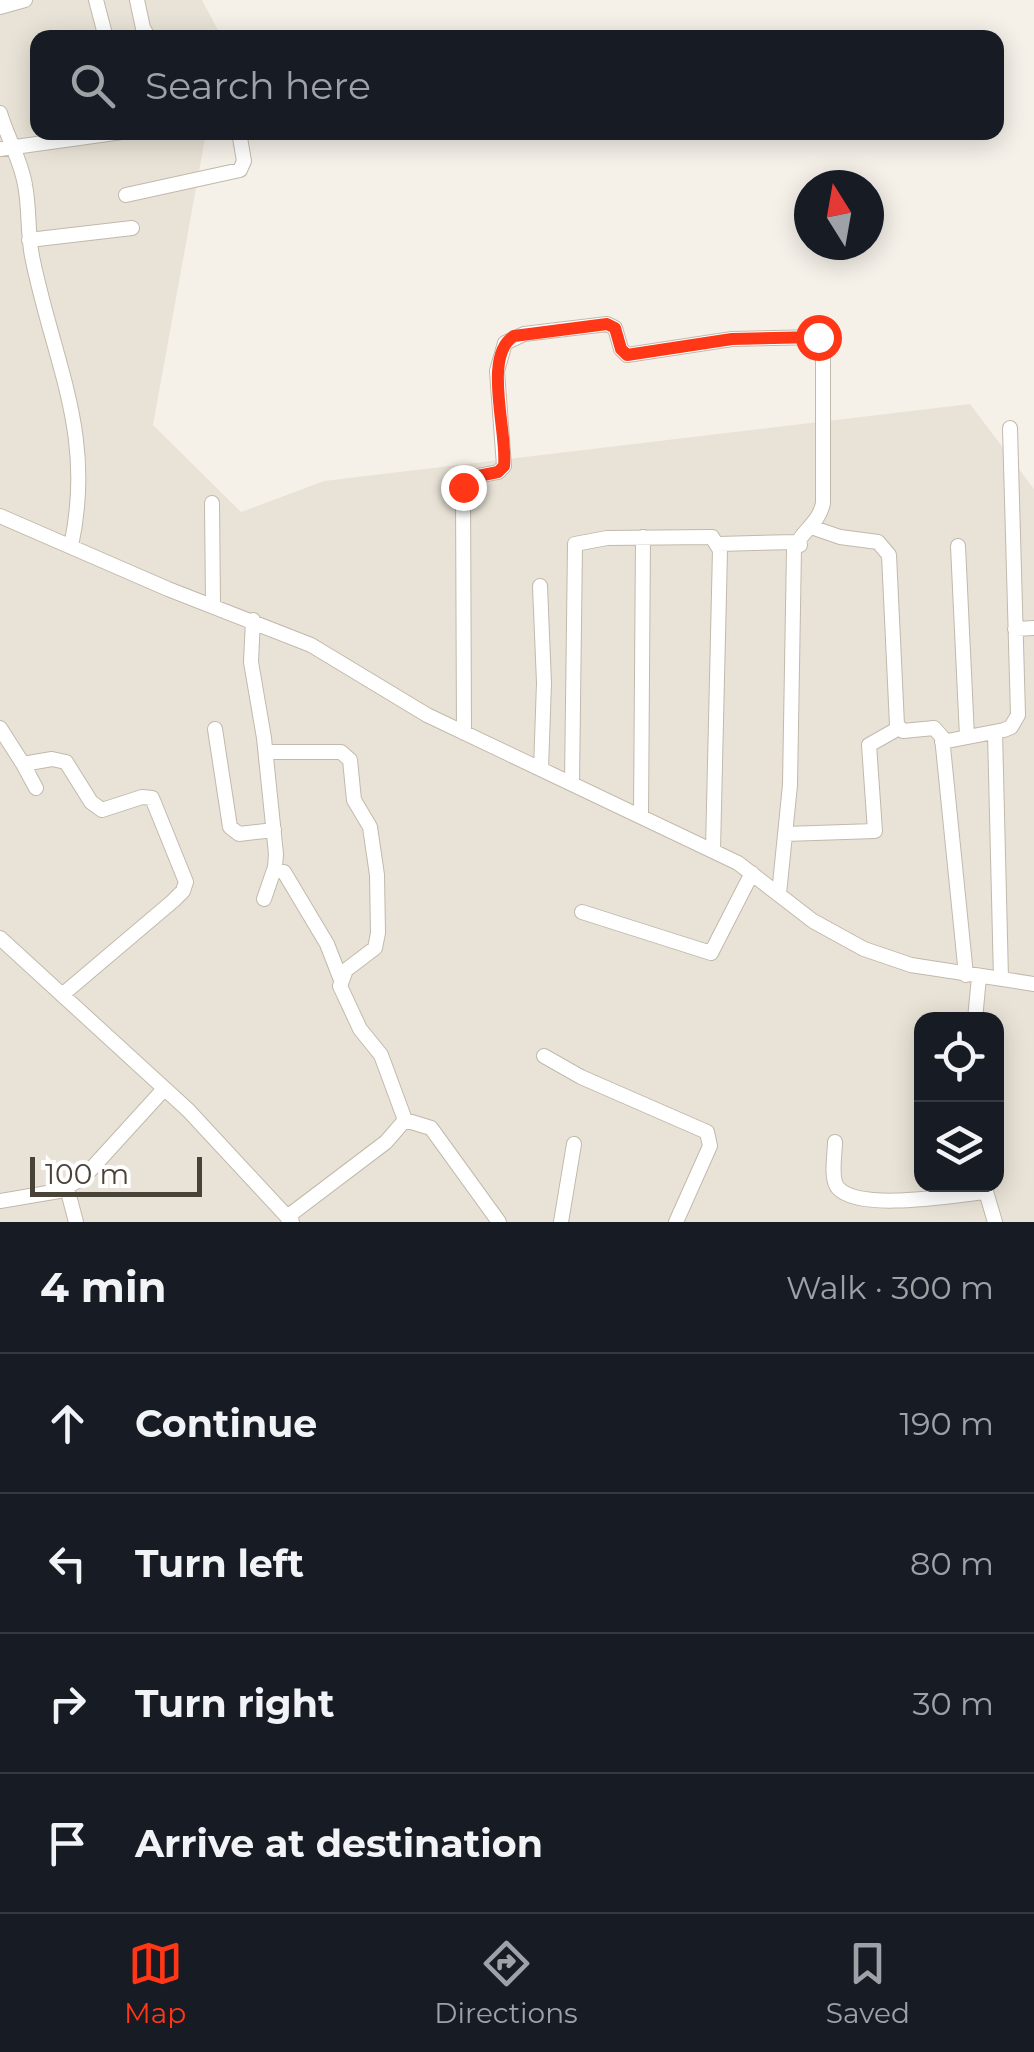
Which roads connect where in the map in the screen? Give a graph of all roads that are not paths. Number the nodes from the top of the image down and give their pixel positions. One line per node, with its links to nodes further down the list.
1 (25, 0): 4 (street)
2 (96, 0): 5 (street)
3 (137, 0): 6 (street)
4 (0, 7)
5 (104, 30)
6 (144, 30)
7 (0, 112): 10 (street)
8 (67, 140): 10 (street)
9 (240, 140): 11 (street)
10 (6, 149): 13 (street)
11 (126, 195)
12 (132, 228): 13 (street)
13 (29, 240): 21 (street)
14 (1010, 428): 27 (street)
15 (212, 503): 24 (street)
16 (0, 516): 21 (street)
17 (811, 528): 20 (street); 29 (street); 32 (street)
18 (643, 537): 19 (street); 38 (street); 40 (street)
19 (718, 544): 20 (street); 43 (street)
20 (798, 544): 42 (street)
21 (71, 546): 24 (street)
22 (958, 546): 33 (street)
23 (540, 586): 37 (street)
24 (213, 606): 25 (street)
25 (253, 620): 32 (street); 35 (street)
26 (1034, 628): 27 (street)
27 (1015, 629): 31 (street)
28 (0, 728): 36 (street)
29 (898, 728): 34 (street); 42 (street)
30 (215, 729): 41 (street)
31 (995, 732): 33 (street); 51 (street)
32 (464, 733): 37 (street)
33 (967, 737): 34 (street)
34 (942, 742): 50 (street)
35 (266, 752): 41 (street); 52 (street)
36 (23, 764): 39 (street); 54 (street)
37 (541, 769): 38 (street)
38 (572, 783): 40 (street)
39 (36, 788)
40 (641, 815): 43 (street)
41 (274, 830): 47 (street)
42 (786, 834): 46 (street)
43 (713, 850): 45 (street)
44 (284, 872): 52 (street)
45 (752, 874): 46 (street); 48 (street)
46 (780, 894): 50 (street)
47 (264, 899)
48 (582, 912)
49 (0, 938): 54 (street)
50 (972, 976): 51 (street); 55 (street)
51 (1001, 979): 53 (street)
52 (341, 980): 58 (street)
53 (1034, 984)
54 (62, 994): 57 (street)
55 (974, 1012)
56 (544, 1056): 69 (street)
57 (164, 1088): 61 (street); 65 (street)
58 (405, 1120): 65 (street); 67 (street)
59 (835, 1142): 62 (street)
60 (574, 1144): 68 (street)
61 (67, 1188): 64 (street); 66 (street)
62 (956, 1192)
63 (985, 1192): 70 (street)
64 (0, 1201)
65 (289, 1220)
66 (76, 1222)
67 (499, 1222)
68 (562, 1222)
69 (676, 1222)
70 (995, 1222)

